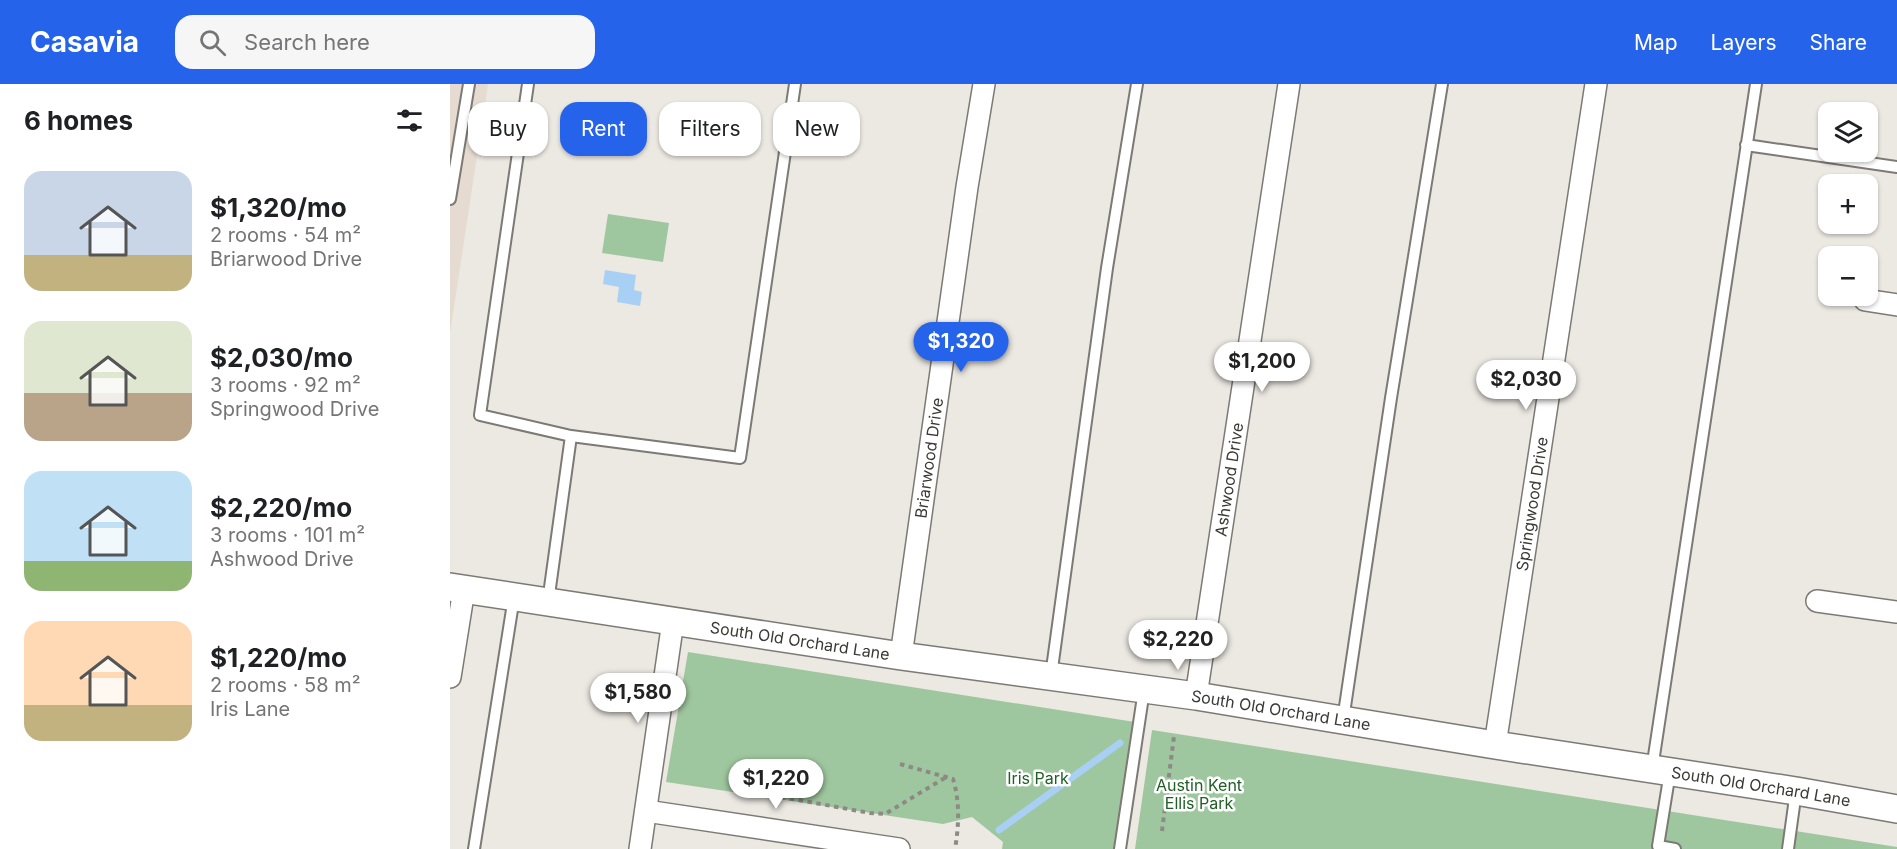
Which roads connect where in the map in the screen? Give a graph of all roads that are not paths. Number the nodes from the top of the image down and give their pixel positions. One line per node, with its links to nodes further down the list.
1 (469, 84): 12 (lane)
2 (528, 84): 15 (lane)
3 (795, 84): 15 (lane)
4 (984, 84): 22 (street, Briarwood Drive)
5 (1137, 84): 23 (lane)
6 (1289, 84): 26 (street, Ashwood Drive)
7 (1442, 84): 27 (lane)
8 (1596, 84): 28 (street, Springwood Drive)
9 (1756, 84): 10 (lane)
10 (1746, 145): 11 (lane); 29 (lane)
11 (1897, 167)
12 (450, 200)
13 (1878, 302): 14 (street)
14 (1897, 305)
15 (571, 436): 19 (lane)
16 (457, 588): 17 (street, South Old Orchard Lane); 24 (street)
17 (514, 597): 19 (street, South Old Orchard Lane); 34 (lane)
18 (1817, 601): 20 (street)
19 (548, 602): 21 (street, South Old Orchard Lane)
20 (1897, 612)
21 (673, 621): 22 (street, South Old Orchard Lane); 32 (street)
22 (901, 656): 23 (street, South Old Orchard Lane)
23 (1051, 676): 25 (street, South Old Orchard Lane)
24 (450, 678)
25 (1144, 689): 26 (street, South Old Orchard Lane); 37 (lane)
26 (1196, 696): 27 (street, South Old Orchard Lane)
27 (1343, 720): 28 (street, South Old Orchard Lane)
28 (1495, 745): 29 (street, South Old Orchard Lane)
29 (1661, 770): 30 (street, South Old Orchard Lane); 38 (lane)
30 (1797, 790): 31 (street, South Old Orchard Lane); 39 (lane)
31 (1897, 809)
32 (646, 811): 33 (street); 35 (street)
33 (800, 841): 36 (street)
34 (474, 849)
35 (640, 849)
36 (900, 849)
37 (1120, 849)
38 (1675, 849)
39 (1788, 849)

